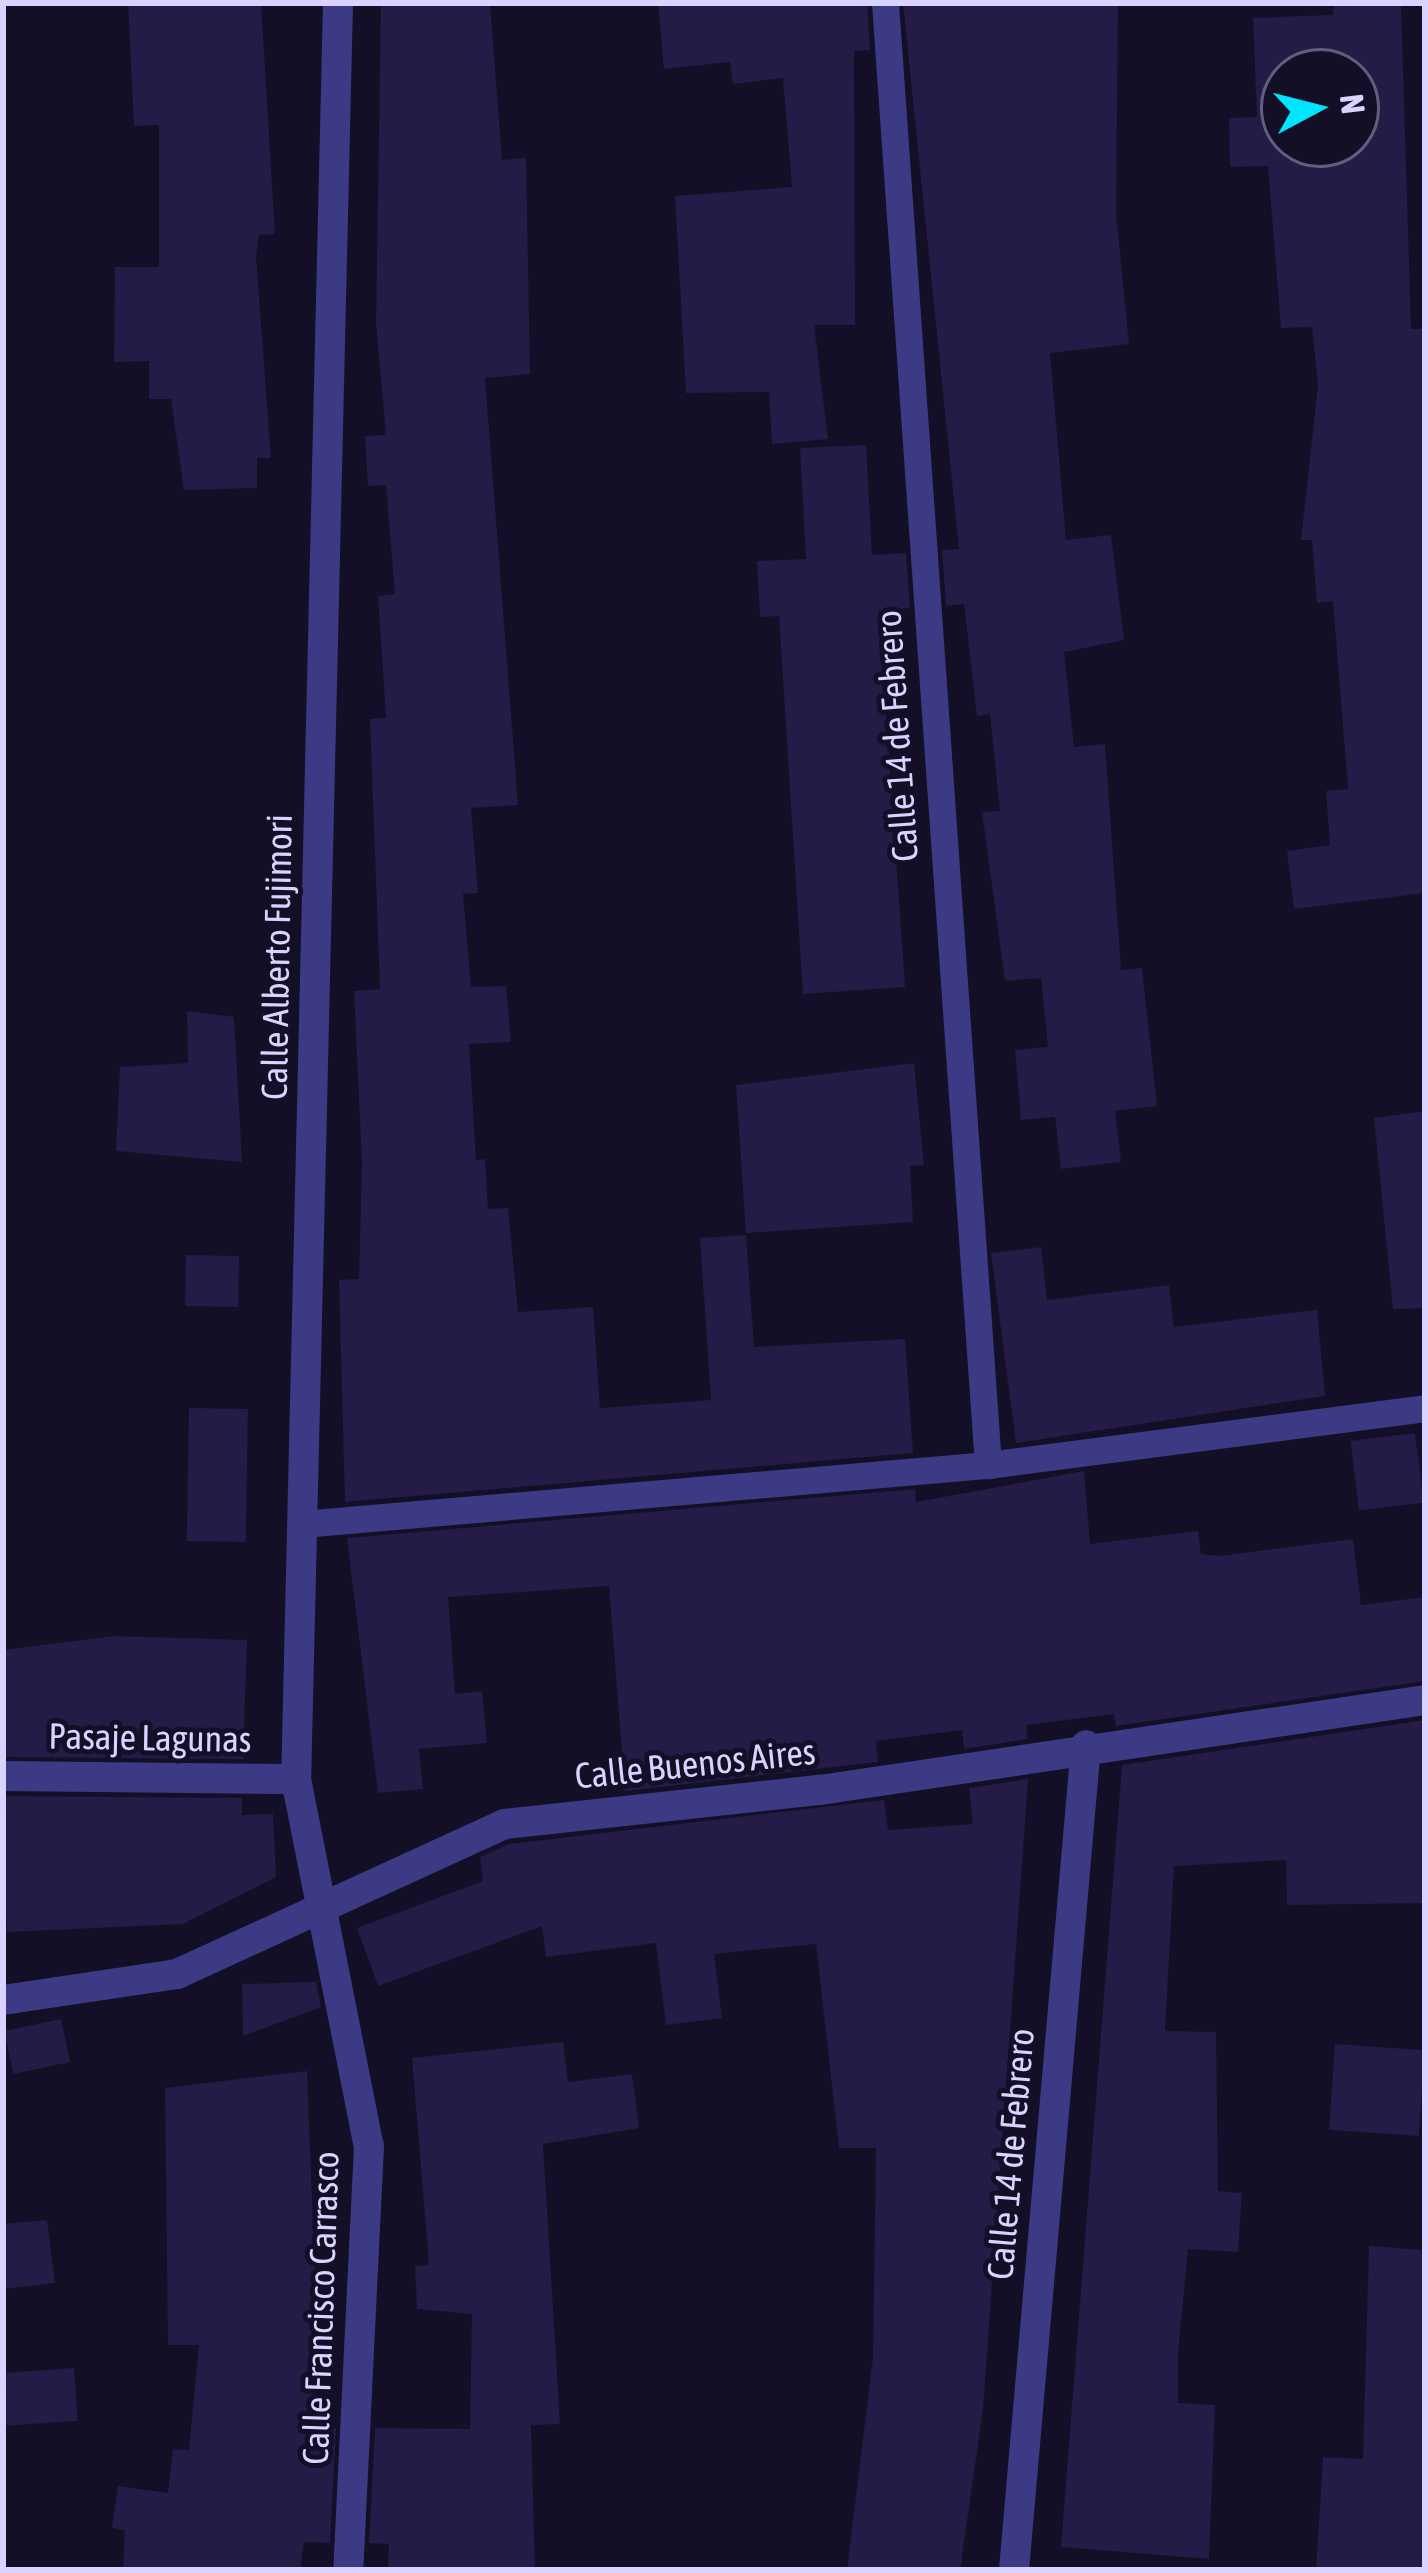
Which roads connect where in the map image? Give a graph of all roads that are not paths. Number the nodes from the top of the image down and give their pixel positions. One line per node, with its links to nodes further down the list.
1 (338, 3): 5 (street, Calle Alberto Fujimori)
2 (885, 3): 4 (lane, Calle 14 de Febrero)
3 (1425, 1408): 4 (lane)
4 (988, 1465): 5 (lane)
5 (302, 1524): 9 (street, Calle Alberto Fujimori)
6 (1425, 1700): 7 (street, Calle Buenos Aires)
7 (1086, 1745): 10 (street, Calle Buenos Aires); 13 (street, Calle 14 de Febrero)
8 (3, 1776): 9 (street, Pasaje Lagunas)
9 (296, 1779): 10 (street, Calle Alberto Fujimori)
10 (322, 1910): 11 (street, Calle Buenos Aires); 12 (street, Calle Francisco Carrasco)
11 (3, 2000)
12 (349, 2570)
13 (1014, 2570)

